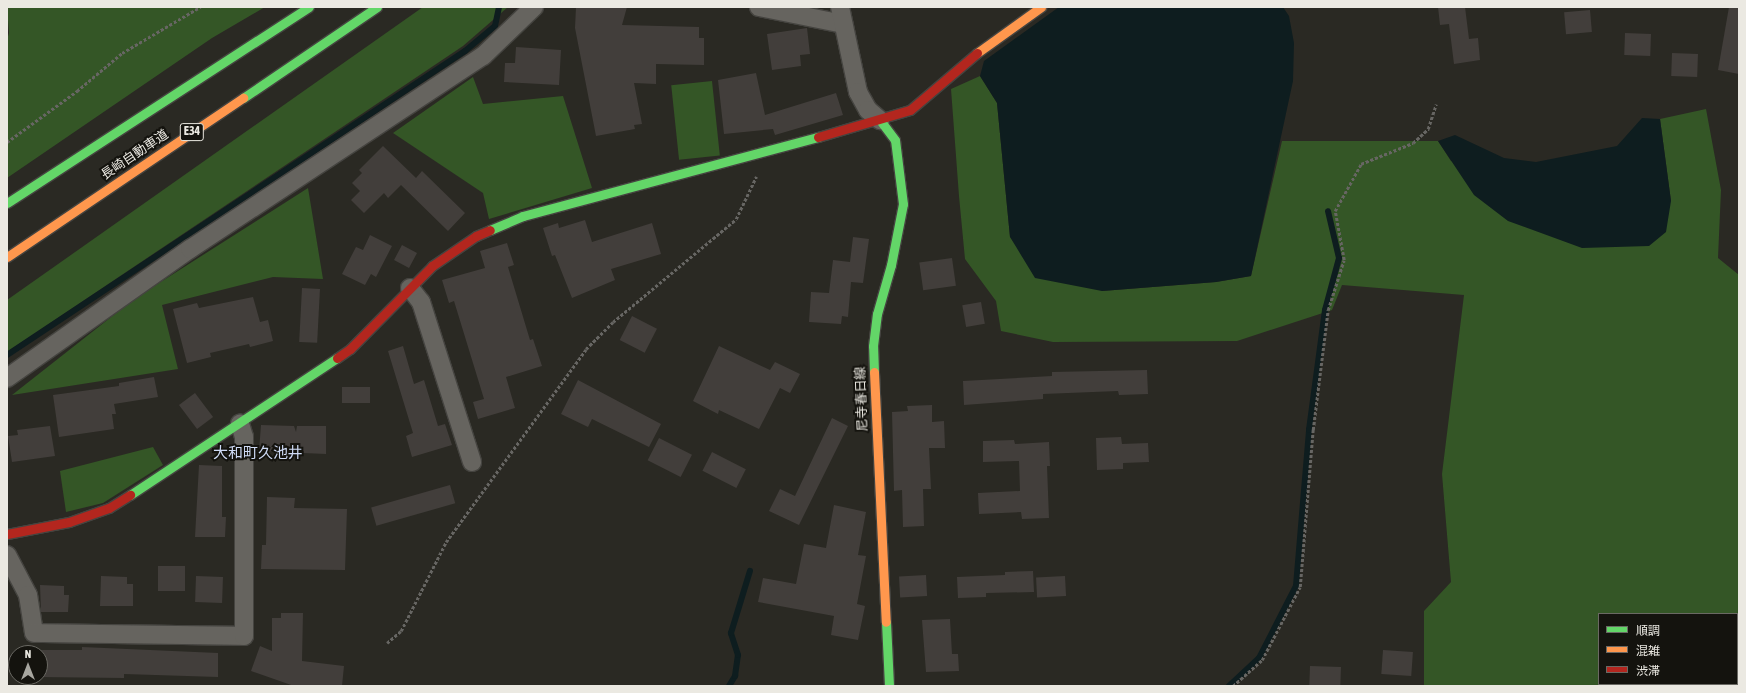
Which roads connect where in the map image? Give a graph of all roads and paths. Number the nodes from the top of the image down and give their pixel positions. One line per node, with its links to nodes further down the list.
1 (200, 7): 10 (path)
2 (309, 7): 12 (main road)
3 (377, 7): 13 (main road, 長崎自動車道 / E34)
4 (534, 7): 17 (street)
5 (759, 7): 7 (street)
6 (1041, 7): 9 (main road)
7 (842, 16): 9 (street)
8 (1436, 104): 24 (path)
9 (880, 120): 11 (main road); 23 (main road, 尼寺春日線)
10 (7, 142)
11 (768, 152): 16 (main road); 22 (path)
12 (7, 203)
13 (51, 227): 14 (main road, 長崎自動車道 / E34); 15 (main road)
14 (7, 257)
15 (7, 266)
16 (410, 288): 18 (main road); 19 (street)
17 (7, 378)
18 (240, 424): 20 (main road); 21 (street)
19 (472, 462)
20 (7, 534)
21 (7, 555)
22 (387, 643)
23 (889, 686)
24 (1233, 686)

